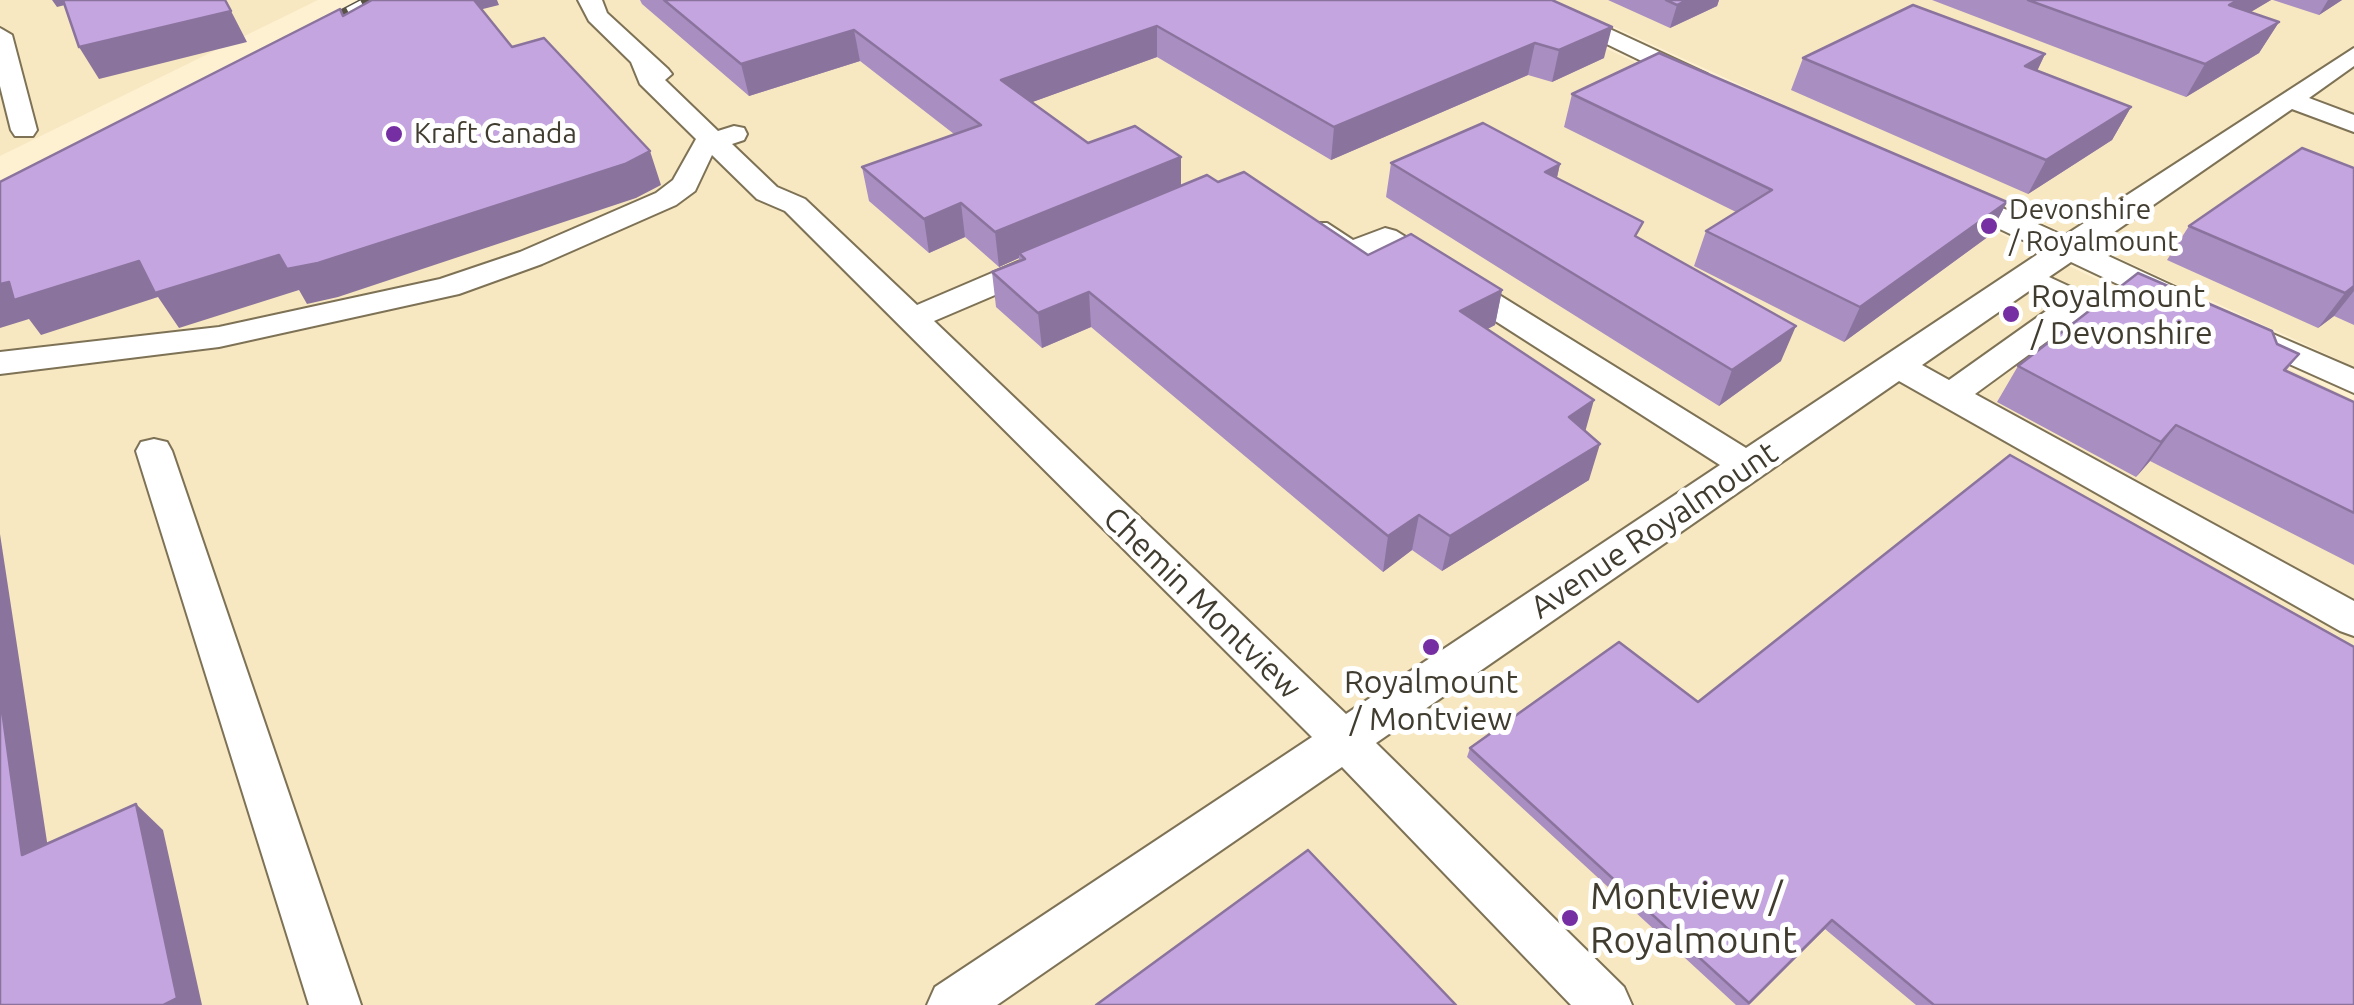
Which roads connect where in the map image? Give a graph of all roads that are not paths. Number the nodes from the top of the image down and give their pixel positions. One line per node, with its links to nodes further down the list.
1 (590, 0): 9 (street, Chemin Montview)
2 (1528, 0): 5 (street)
3 (0, 36): 8 (street)
4 (2354, 55): 6 (street, Avenue Royalmount)
5 (1728, 92)
6 (2289, 99): 7 (street); 12 (street, Avenue Royalmount)
7 (2354, 124)
8 (24, 130)
9 (724, 137): 16 (street, Chemin Montview); 19 (street)
10 (1936, 188): 12 (street)
11 (1288, 210): 25 (street)
12 (2068, 249): 14 (street, Avenue Royalmount); 15 (street)
13 (1059, 256): 16 (street)
14 (2026, 279): 20 (street, Avenue Royalmount); 22 (street)
15 (2197, 309)
16 (911, 318): 27 (street, Chemin Montview)
17 (2232, 325): 18 (street)
18 (2283, 349): 21 (street); 23 (street)
19 (0, 362)
20 (1898, 366): 22 (street); 25 (street, Avenue Royalmount)
21 (2354, 382)
22 (1952, 394): 26 (street)
23 (2354, 412)
24 (154, 451): 28 (street)
25 (1748, 466): 27 (street, Avenue Royalmount)
26 (2354, 620)
27 (1344, 740): 29 (street, Avenue Royalmount); 30 (street, Chemin Montview)
28 (336, 1005)
29 (954, 1005)
30 (1606, 1005)

